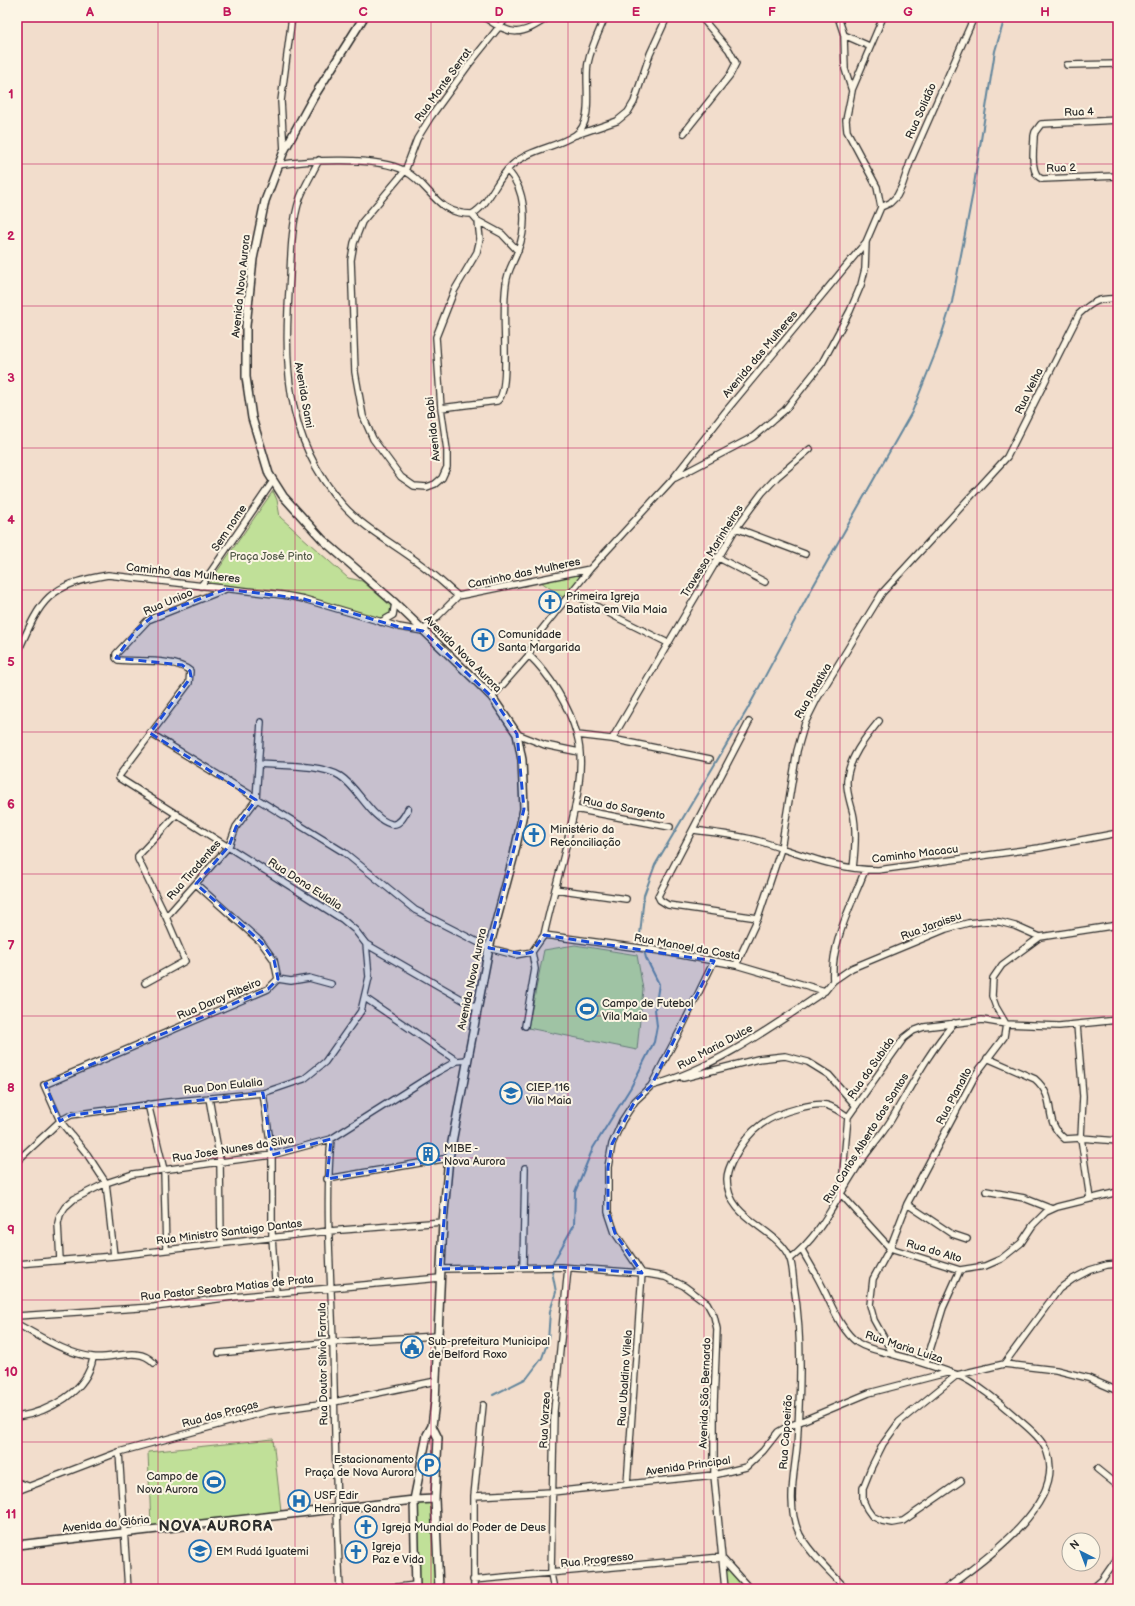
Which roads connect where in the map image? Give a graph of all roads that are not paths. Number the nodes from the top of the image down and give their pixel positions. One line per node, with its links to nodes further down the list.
1 (292, 17): 22 (street)
2 (364, 17): 22 (street, Avenida Nova Aurora)
3 (484, 17): 12 (street)
4 (507, 17): 12 (street, Rua Monte Serrat)
5 (549, 17): 12 (street)
6 (605, 17): 21 (street)
7 (667, 17): 21 (street)
8 (701, 17): 20 (street)
9 (838, 17): 13 (street)
10 (883, 17): 14 (street)
11 (974, 17): 28 (street, Rua Solidão)
12 (500, 28): 26 (street, Rua Monte Serrat)
13 (844, 36): 14 (street); 17 (street)
14 (870, 46): 17 (street)
15 (1118, 64): 16 (street)
16 (1067, 65)
17 (852, 91): 28 (street)
18 (1118, 120): 19 (street, Rua 4)
19 (1041, 124): 27 (street, Rua 2)
20 (684, 133)
21 (576, 135): 25 (street)
22 (284, 150): 24 (street, Avenida Nova Aurora)
23 (319, 160): 24 (street); 26 (street); 47 (street, Avenida Sami)
24 (278, 165): 37 (street, Avenida Nova Aurora)
25 (507, 170): 29 (street); 32 (street)
26 (406, 171): 29 (street); 34 (street, Avenida Babi)
27 (1118, 176)
28 (881, 207): 31 (street, Avenida das Mulheres)
29 (472, 214): 30 (street)
30 (478, 221): 32 (street); 34 (street, Avenida Babi)
31 (866, 242): 36 (street, Avenida das Mulheres); 36 (street, Avenida das Mulheres)
32 (518, 251): 34 (street)
33 (1118, 299): 38 (street, Rua Velha)
34 (441, 408)
35 (810, 449): 39 (street, Travessa Marinheiros)
36 (672, 480): 42 (street, Avenida das Mulheres)
37 (273, 481): 44 (street, Sem nome); 48 (street, Avenida Nova Aurora)
38 (961, 506): 73 (street, Rua Patativa)
39 (736, 528): 40 (street); 41 (street, Travessa Marinheiros)
40 (805, 554)
41 (717, 557): 43 (street); 51 (street, Travessa Marinheiros)
42 (590, 569): 46 (street, Avenida das Mulheres); 47 (street, Caminho das Mulheres)
43 (765, 582)
44 (201, 586): 45 (street, Caminho das Mulheres); 52 (street, Caminho das Mulheres)
45 (226, 589): 49 (street, Caminho das Mulheres); 58 (street, Rua Uniao)
46 (572, 592): 51 (street); 53 (street, Avenida das Mulheres)
47 (458, 596): 50 (street, Caminho das Mulheres)
48 (395, 603): 49 (street); 50 (street, Avenida Nova Aurora)
49 (381, 622): 50 (street, Caminho das Mulheres)
50 (423, 631): 54 (street, Avenida Nova Aurora)
51 (668, 643): 61 (street, Travessa Marinheiros)
52 (17, 654)
53 (529, 655): 54 (street, Avenida das Mulheres); 60 (street)
54 (492, 697): 59 (street, Avenida Nova Aurora)
55 (879, 721): 74 (street)
56 (261, 722): 64 (street)
57 (749, 722): 70 (street)
58 (150, 733): 65 (street); 68 (street, Rua Dona Eulalia)
59 (518, 734): 62 (street); 85 (street, Avenida Nova Aurora)
60 (577, 735): 61 (street); 62 (street)
61 (612, 739): 63 (street)
62 (579, 752): 67 (street)
63 (710, 760)
64 (258, 764): 65 (street); 66 (street)
65 (256, 800): 72 (street, Rua Tiradentes); 85 (street)
66 (408, 809)
67 (575, 809): 69 (street, Rua do Sargento); 77 (street)
68 (177, 814): 72 (street, Rua Dona Eulalia); 79 (street)
69 (670, 827)
70 (693, 830): 73 (street, Caminho Macacu); 80 (street)
71 (1118, 834): 75 (street, Caminho Macacu)
72 (229, 846): 76 (street, Rua Tiradentes); 84 (street, Rua Dona Eulalia)
73 (781, 849): 74 (street, Caminho Macacu); 80 (street, Rua Patativa)
74 (853, 868): 75 (street, Caminho Macacu)
75 (865, 870): 90 (street)
76 (196, 884): 79 (street, Rua Tiradentes); 89 (street)
77 (555, 889): 78 (street); 82 (street)
78 (626, 899)
79 (166, 916): 91 (street)
80 (758, 918): 88 (street, Rua Patativa)
81 (1118, 925): 83 (street)
82 (544, 935): 86 (street); 87 (street, Rua Manoel da Costa)
83 (1040, 936): 90 (street, Rua Jaraissu); 98 (street)
84 (366, 944): 94 (street, Rua Don Eulalia); 95 (street, Rua Dona Eulalia)
85 (488, 948): 86 (street); 95 (street, Avenida Nova Aurora)
86 (532, 952): 100 (street)
87 (714, 961): 88 (street, Rua Manoel da Costa); 105 (street)
88 (736, 965): 93 (street, Rua Manoel da Costa)
89 (278, 979): 92 (street); 111 (street, Rua Darcy Ribeiro)
90 (834, 981): 93 (street, Rua Jaraissu)
91 (145, 983)
92 (331, 984)
93 (825, 991): 104 (street, Rua Maria Dulce)
94 (365, 998): 102 (street); 106 (street, Rua Don Eulalia)
95 (477, 1008): 103 (street, Avenida Nova Aurora)
96 (1117, 1022): 99 (street)
97 (954, 1023): 98 (street, Rua da Subida); 109 (street, Rua da Subida); 125 (street, Rua Carlos Alberto dos Santos)
98 (1006, 1024): 99 (street); 101 (street, Rua Planalto)
99 (1077, 1025): 112 (street)
100 (525, 1026)
101 (987, 1058): 112 (street); 127 (street, Rua Planalto)
102 (457, 1060): 103 (street); 113 (street, Rua Jose Nunes da Silva)
103 (467, 1060): 116 (street, Avenida Nova Aurora)
104 (675, 1080): 105 (street, Rua Maria Dulce); 109 (street)
105 (651, 1086): 146 (street)
106 (263, 1093): 107 (street, Rua Don Eulalia); 115 (street)
107 (209, 1098): 108 (street, Rua Don Eulalia); 118 (street)
108 (148, 1104): 111 (street, Rua Don Eulalia); 120 (street)
109 (856, 1106): 110 (street, Rua da Subida)
110 (848, 1117): 125 (street); 138 (street)
111 (60, 1121): 117 (street); 122 (street)
112 (1081, 1138): 114 (street); 126 (street)
113 (331, 1139): 115 (street, Rua Jose Nunes da Silva); 121 (street, Rua Doutor Sílvio Farrula)
114 (1118, 1141)
115 (272, 1155): 118 (street, Rua Jose Nunes da Silva); 131 (street)
116 (449, 1158): 121 (street); 129 (street, Avenida Nova Aurora)
117 (17, 1161)
118 (220, 1161): 120 (street, Rua Jose Nunes da Silva); 133 (street)
119 (525, 1168): 142 (street)
120 (164, 1170): 122 (street, Rua Jose Nunes da Silva); 135 (street)
121 (327, 1178): 130 (street, Rua Doutor Sílvio Farrula)
122 (106, 1183): 137 (street); 139 (street, Rua Jose Nunes da Silva)
123 (986, 1191): 128 (street)
124 (1118, 1192): 126 (street, Rua do Alto)
125 (841, 1194): 134 (street, Rua do Alto); 136 (street, Rua Carlos Alberto dos Santos)
126 (1090, 1199): 128 (street, Rua do Alto)
127 (907, 1204): 132 (street); 134 (street, Rua Planalto)
128 (1052, 1210): 145 (street, Rua do Alto)
129 (443, 1222): 130 (street, Rua Ministro Santaigo Dantas); 144 (street, Avenida Nova Aurora)
130 (329, 1231): 131 (street, Rua Ministro Santaigo Dantas); 148 (street, Rua Doutor Sílvio Farrula)
131 (272, 1237): 133 (street, Rua Ministro Santaigo Dantas); 149 (street)
132 (967, 1239)
133 (221, 1243): 135 (street, Rua Ministro Santaigo Dantas)
134 (890, 1248): 145 (street, Rua do Alto); 155 (street, Rua Planalto)
135 (166, 1250): 137 (street, Rua Ministro Santaigo Dantas)
136 (802, 1250): 138 (street, Rua Carlos Alberto dos Santos); 155 (street, Rua Maria Luiza)
137 (114, 1256): 139 (street, Rua Ministro Santaigo Dantas)
138 (790, 1259): 167 (street, Rua Capoeirão)
139 (60, 1260): 140 (street, Rua Ministro Santaigo Dantas)
140 (17, 1264)
141 (1118, 1264): 159 (street)
142 (523, 1268): 143 (street, Avenida São Bernardo); 144 (street, Avenida São Bernardo)
143 (568, 1268): 146 (street, Avenida São Bernardo); 178 (street, Rua Varzea)
144 (440, 1269): 147 (street, Avenida Nova Aurora)
145 (960, 1270): 158 (street)
146 (642, 1273): 171 (street, Avenida São Bernardo); 174 (street, Rua Ubaldino Vilela)
147 (440, 1278): 148 (street, Rua Pastor Seabra Matias de Prata); 152 (street, Avenida Nova Aurora)
148 (331, 1287): 149 (street, Rua Pastor Seabra Matias de Prata); 153 (street, Rua Doutor Sílvio Farrula)
149 (276, 1294): 150 (street, Rua Pastor Seabra Matias de Prata)
150 (17, 1316)
151 (17, 1324): 156 (street)
152 (437, 1336): 153 (street); 162 (street, Avenida Nova Aurora)
153 (333, 1342): 154 (street); 164 (street, Rua Doutor Sílvio Farrula)
154 (219, 1353)
155 (893, 1354): 158 (street, Rua Maria Luiza)
156 (93, 1358): 157 (street); 166 (street)
157 (154, 1363)
158 (926, 1363): 160 (street, Rua Maria Luiza)
159 (1004, 1364): 161 (street); 163 (street)
160 (950, 1372): 161 (street, Rua Maria Luiza); 167 (street, Avenida Principal)
161 (957, 1375): 172 (street); 199 (street)
162 (436, 1381): 164 (street, Rua das Praças); 168 (street, Avenida Nova Aurora)
163 (1118, 1391)
164 (334, 1402): 169 (street, Rua das Praças); 182 (street, Rua Doutor Sílvio Farrula)
165 (483, 1405): 179 (street)
166 (17, 1417)
167 (798, 1424): 171 (street, Avenida Principal); 198 (street, Rua Capoeirão)
168 (432, 1426): 180 (street, Avenida Nova Aurora); 181 (street, Avenida Nova Aurora)
169 (119, 1452): 175 (street, Rua das Praças); 183 (street)
170 (1097, 1469): 176 (street)
171 (714, 1475): 174 (street, Avenida Principal); 185 (street, Avenida São Bernardo)
172 (961, 1480)
173 (17, 1482): 175 (street)
174 (627, 1484): 178 (street, Avenida Principal)
175 (28, 1486): 177 (street, Rua das Praças)
176 (1118, 1486)
177 (17, 1491)
178 (552, 1492): 179 (street, Avenida Principal); 187 (street, Rua Varzea)
179 (474, 1496): 188 (street)
180 (435, 1499): 181 (street, Avenida da Glória); 193 (street, Avenida Nova Aurora)
181 (414, 1500): 182 (street, Avenida da Glória); 189 (street, Avenida Nova Aurora)
182 (336, 1509): 183 (street, Avenida da Glória); 191 (street, Rua Doutor Sílvio Farrula)
183 (125, 1534): 184 (street, Avenida da Glória); 190 (street)
184 (17, 1545)
185 (722, 1557): 187 (street, Rua Progresso); 196 (street, Avenida São Bernardo); 197 (street)
186 (1118, 1557): 200 (street)
187 (551, 1574): 188 (street, Rua Progresso); 195 (street, Rua Varzea)
188 (473, 1580): 194 (street)
189 (416, 1587): 192 (street)
190 (128, 1589)
191 (340, 1589)
192 (380, 1589)
193 (439, 1589)
194 (474, 1589)
195 (554, 1589)
196 (725, 1589)
197 (750, 1589)
198 (846, 1589)
199 (945, 1589)
200 (1092, 1589)

